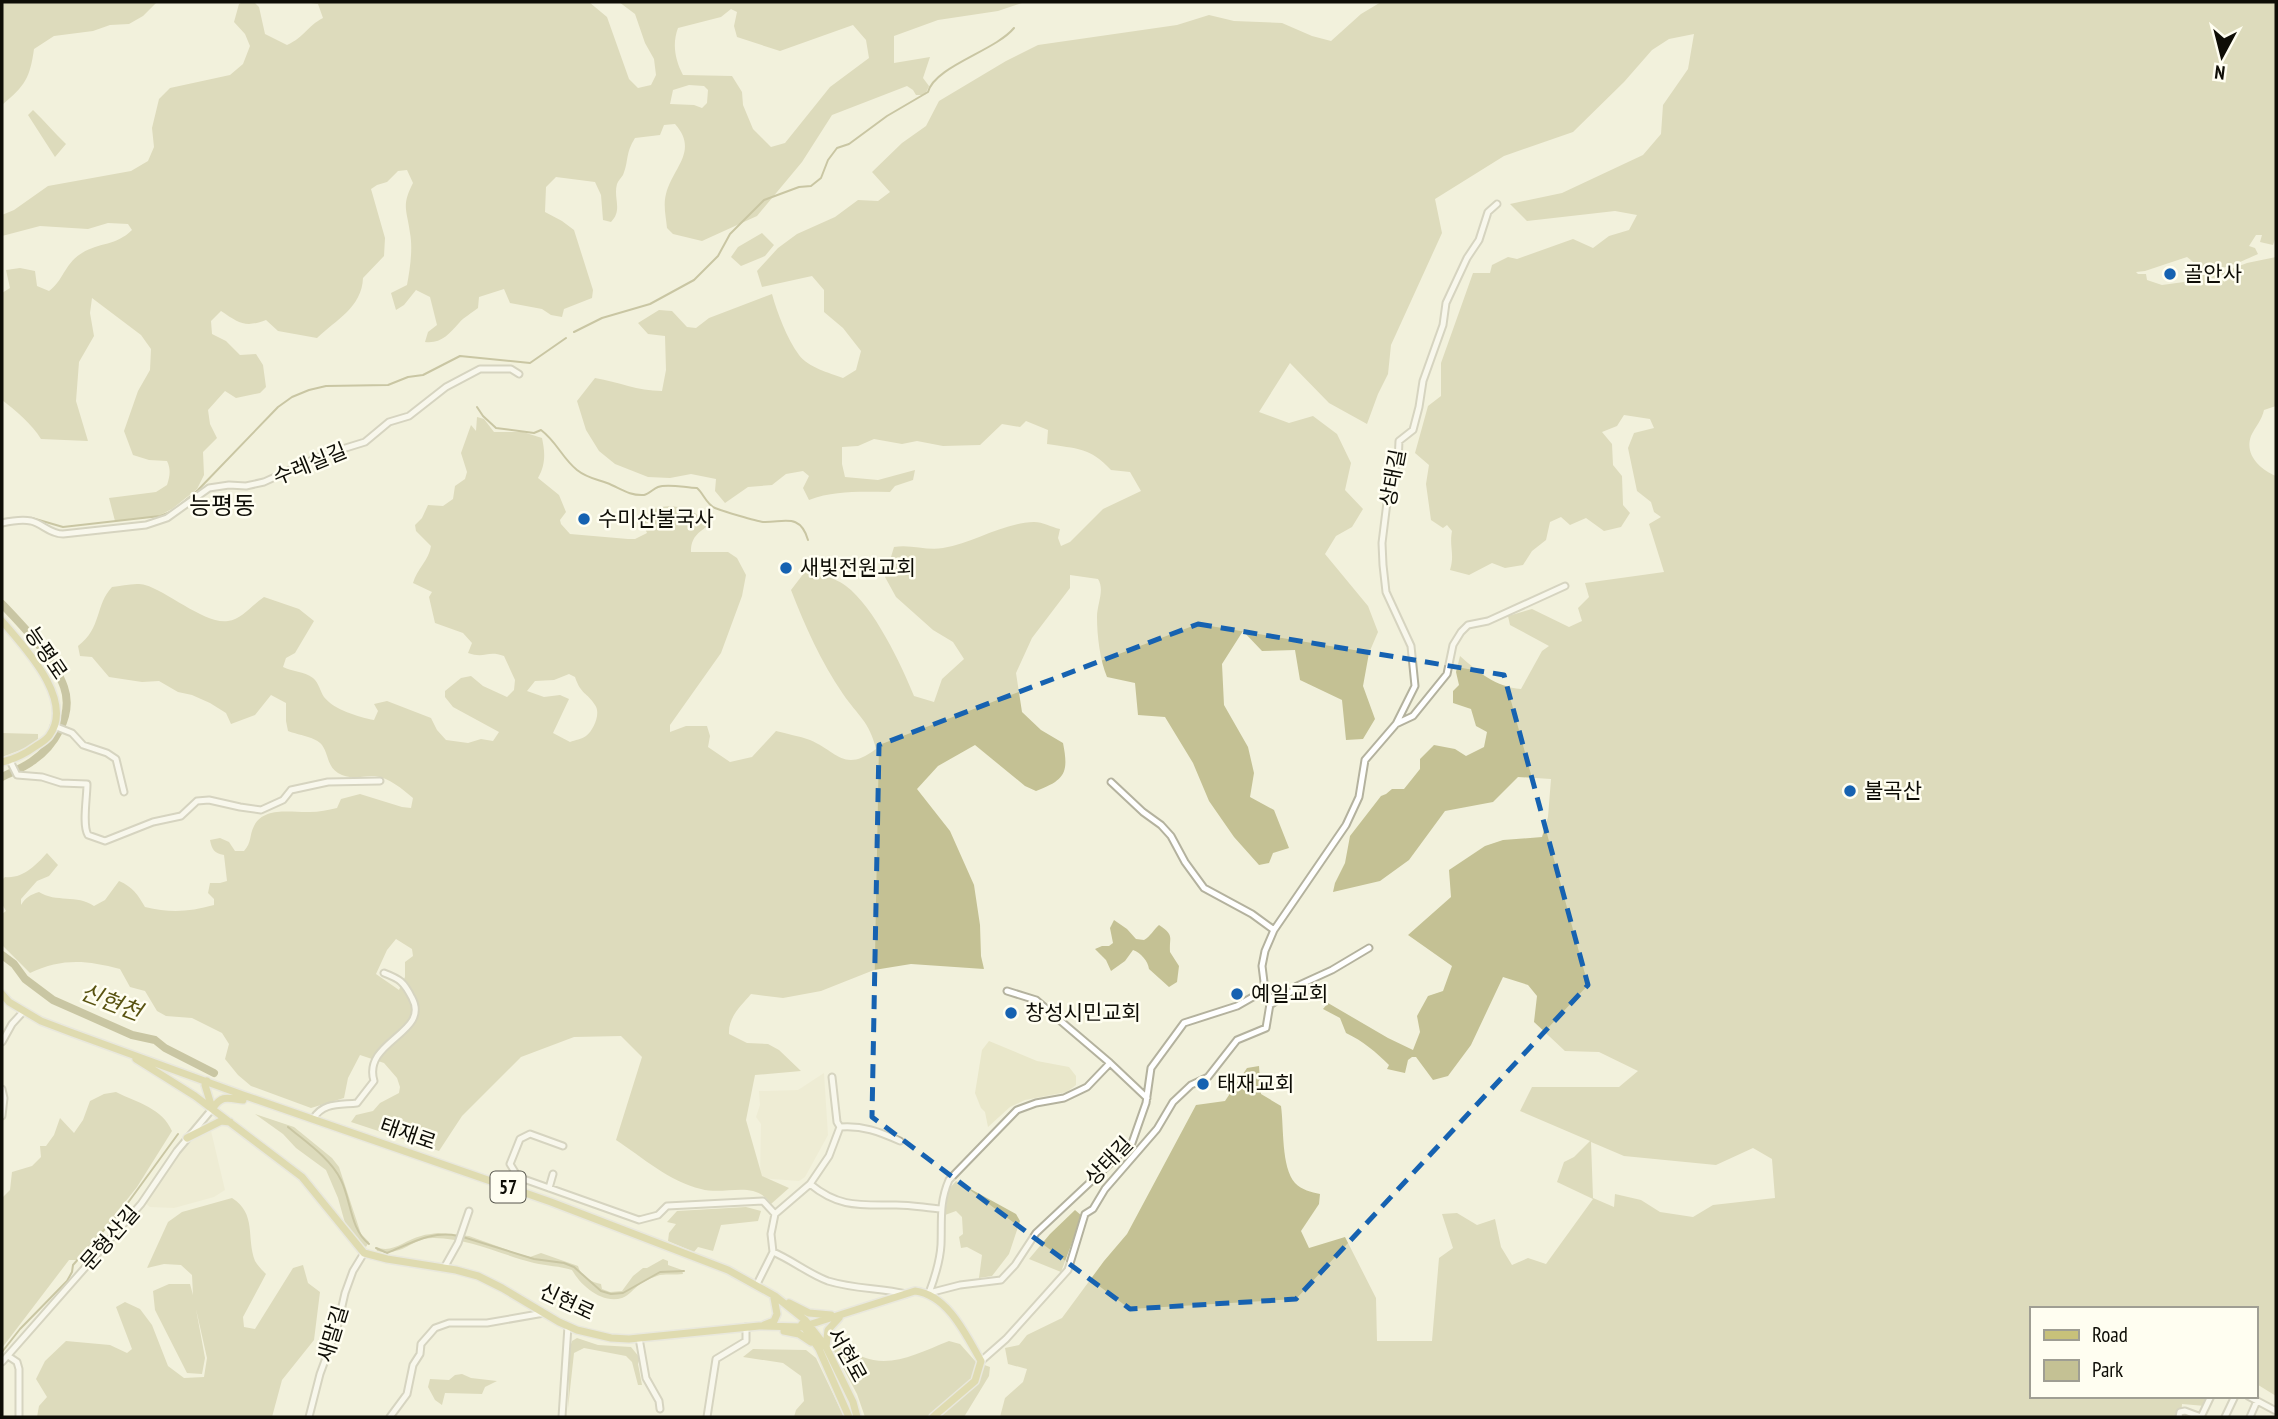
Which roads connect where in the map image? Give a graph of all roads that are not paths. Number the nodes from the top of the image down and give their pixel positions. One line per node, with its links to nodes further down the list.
1 (1497, 204): 6 (street, 상태길)
2 (519, 374): 3 (street, 수레실길)
3 (2, 523)
4 (1564, 586): 6 (street, 상태길)
5 (2, 621): 7 (main road, 능평로)
6 (1396, 724): 12 (street, 상태길)
7 (54, 726): 8 (main road); 11 (street)
8 (7, 762): 9 (street)
9 (380, 781)
10 (1111, 782): 12 (street)
11 (124, 792)
12 (1274, 930): 15 (street, 상태길)
13 (1368, 948): 18 (street)
14 (384, 973): 30 (street)
15 (1265, 990): 18 (street); 26 (street, 상태길)
16 (1007, 991): 22 (street)
17 (2, 996): 19 (main road, 태재로 / 57); 24 (main road, 태재로 / 57)
18 (1270, 1005): 36 (street)
19 (23, 1012): 20 (street); 21 (main road, 태재로 / 57)
20 (2, 1042)
21 (136, 1059): 24 (main road, 태재로 / 57); 28 (main road)
22 (1110, 1063): 26 (street); 41 (street)
23 (832, 1077): 32 (street)
24 (206, 1083): 27 (main road, 태재로 / 57); 28 (main road); 30 (main road, 태재로 / 57)
25 (2, 1089): 29 (street)
26 (1147, 1098): 33 (street, 상태길)
27 (243, 1100): 28 (main road); 52 (main road, 태재로 / 57)
28 (213, 1108): 31 (main road); 34 (street, 문형산길)
29 (2, 1116)
30 (313, 1119): 47 (main road, 태재로 / 57)
31 (230, 1122): 34 (main road); 45 (main road)
32 (840, 1127): 35 (street); 39 (street)
33 (1135, 1136): 36 (street); 50 (street, 상태길)
34 (187, 1138): 63 (street, 문형산길)
35 (900, 1141)
36 (1143, 1143): 64 (street)
37 (563, 1146): 40 (street)
38 (553, 1174): 40 (street)
39 (810, 1184): 41 (street); 43 (street)
40 (549, 1188): 43 (street)
41 (941, 1209): 50 (street)
42 (469, 1211): 46 (street)
43 (775, 1214): 44 (street)
44 (773, 1252): 48 (street); 49 (street)
45 (364, 1253): 46 (main road, 신현로); 74 (street, 새말길)
46 (444, 1268): 54 (main road, 신현로)
47 (729, 1270): 48 (main road); 52 (main road, 태재로 / 57)
48 (758, 1282): 52 (main road)
49 (871, 1290): 51 (street); 53 (street)
50 (929, 1293): 51 (main road, 신현로); 64 (main road)
51 (906, 1294): 53 (main road, 신현로)
52 (773, 1295): 55 (main road); 56 (main road, 태재로 / 57); 58 (main road)
53 (876, 1304): 55 (main road, 신현로)
54 (544, 1313): 57 (main road, 신현로); 75 (street)
55 (842, 1315): 59 (main road, 신현로); 62 (main road)
56 (798, 1316): 59 (main road, 서현로 / 57)
57 (568, 1326): 61 (main road, 신현로); 76 (street)
58 (759, 1326): 59 (main road, 신현로); 60 (main road, 신현로); 62 (main road)
59 (806, 1326): 62 (main road, 서현로 / 57)
60 (746, 1327): 61 (main road, 신현로); 77 (street)
61 (639, 1338): 71 (street)
62 (823, 1348): 78 (main road, 서현로 / 57); 79 (main road, 서현로 / 57)
63 (8, 1356): 65 (street, 문형산길); 73 (street)
64 (981, 1361): 66 (main road)
65 (2, 1362)
66 (958, 1397): 80 (main road); 81 (main road)
67 (2210, 1398): 83 (street)
68 (2234, 1398): 84 (street)
69 (2252, 1398): 70 (street)
70 (2257, 1401): 72 (street); 85 (street)
71 (660, 1409)
72 (2276, 1412): 86 (street)
73 (19, 1417)
74 (309, 1417)
75 (390, 1417)
76 (562, 1417)
77 (707, 1417)
78 (849, 1417)
79 (857, 1417)
80 (926, 1417)
81 (933, 1417)
82 (2179, 1417): 83 (street)
83 (2201, 1417)
84 (2225, 1417)
85 (2250, 1417)
86 (2274, 1417)

